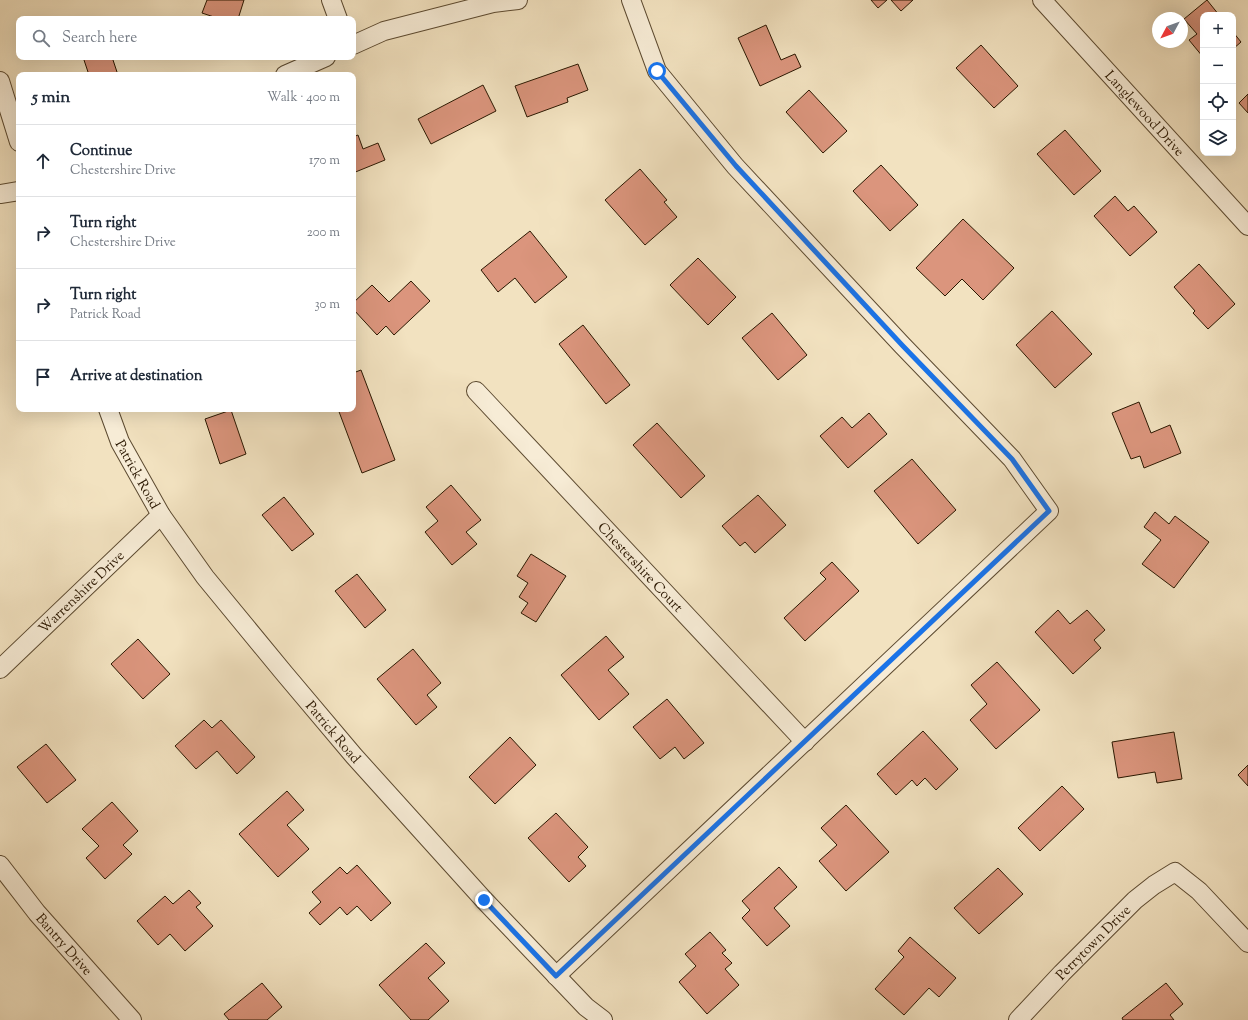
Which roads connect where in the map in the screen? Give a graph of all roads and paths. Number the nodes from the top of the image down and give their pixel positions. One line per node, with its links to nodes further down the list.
1 (331, 0): 5 (street)
2 (518, 0): 6 (street)
3 (631, 0): 18 (street)
4 (1042, 0): 13 (street, Langlewood Drive)
5 (337, 16)
6 (356, 44)
7 (319, 60): 8 (street)
8 (292, 72)
9 (0, 81): 10 (street)
10 (16, 132)
11 (16, 191): 12 (street)
12 (0, 194)
13 (1248, 226)
14 (476, 391): 18 (street, Chestershire Court)
15 (109, 412): 16 (street, Patrick Road)
16 (161, 515): 17 (street, Warrenshire Drive); 21 (street, Patrick Road)
17 (0, 668)
18 (805, 742): 21 (street)
19 (0, 865): 22 (street, Bantry Drive)
20 (1248, 943): 24 (street, Perrytown Drive)
21 (556, 976): 23 (street, Patrick Road)
22 (132, 1020)
23 (603, 1020)
24 (1018, 1020)

